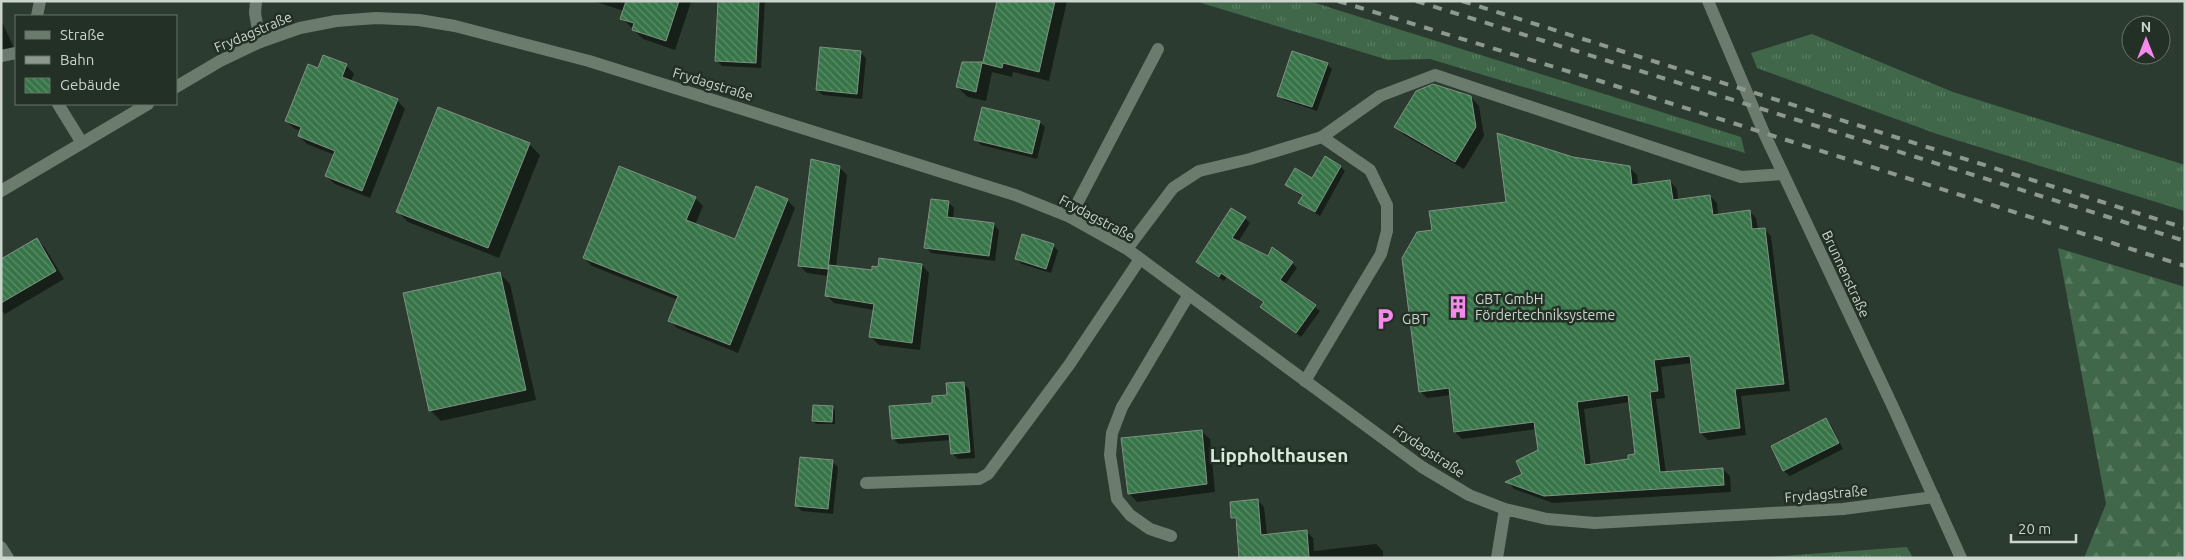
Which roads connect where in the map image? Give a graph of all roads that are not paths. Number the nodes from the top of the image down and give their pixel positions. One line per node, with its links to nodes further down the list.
1 (40, 1): 4 (street)
2 (256, 1): 5 (street)
3 (1708, 1): 14 (street, Brunnenstraße)
4 (37, 15)
5 (260, 42): 9 (street, Frydagstraße); 16 (street, Frydagstraße)
6 (1158, 49): 16 (street)
7 (15, 52): 8 (street)
8 (1, 56)
9 (178, 86)
10 (59, 105): 13 (street)
11 (146, 105): 13 (street)
12 (1322, 137): 14 (street); 17 (street); 20 (street)
13 (82, 143): 15 (street)
14 (1783, 174): 22 (street, Brunnenstraße)
15 (1, 191)
16 (1070, 217): 17 (street, Frydagstraße)
17 (1127, 249): 18 (street, Frydagstraße)
18 (1140, 259): 19 (street, Frydagstraße); 21 (street)
19 (1188, 296): 20 (street, Frydagstraße); 24 (street)
20 (1305, 381): 23 (street, Frydagstraße)
21 (866, 482)
22 (1934, 497): 23 (street, Frydagstraße); 28 (street, Brunnenstraße)
23 (1505, 509): 27 (street)
24 (1171, 536)
25 (1, 547): 26 (street)
26 (8, 558)
27 (1497, 558)
28 (1960, 558)

